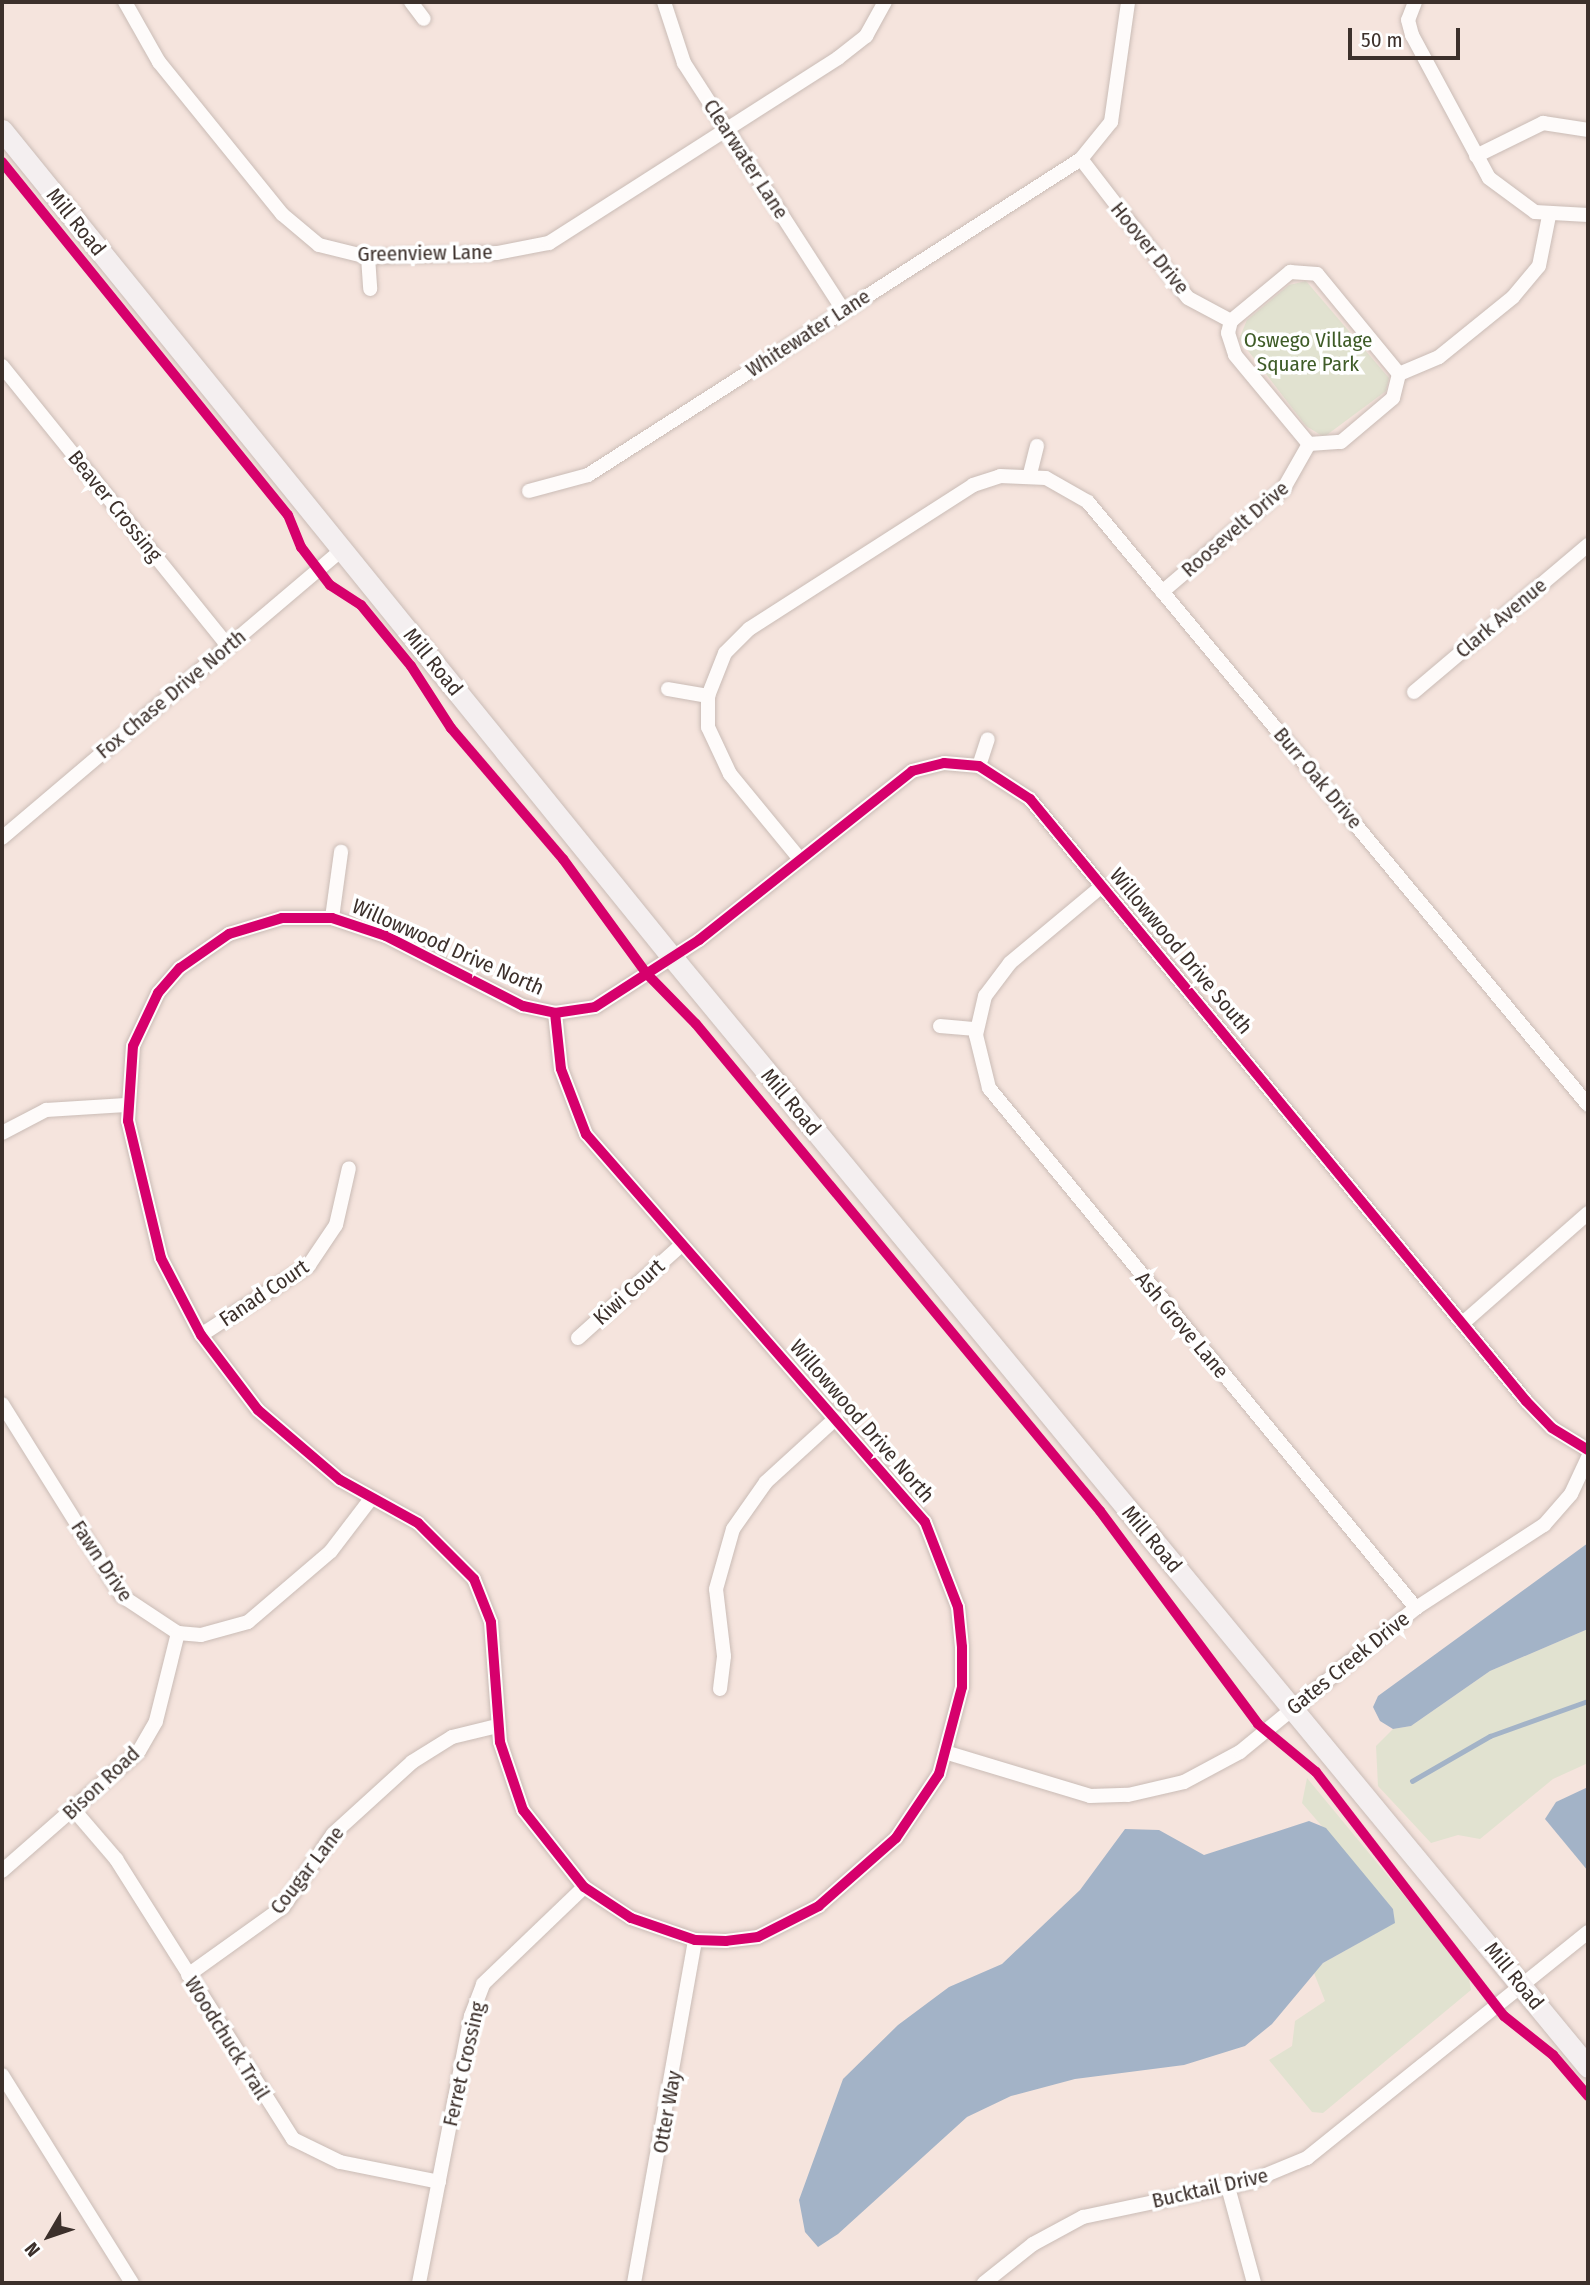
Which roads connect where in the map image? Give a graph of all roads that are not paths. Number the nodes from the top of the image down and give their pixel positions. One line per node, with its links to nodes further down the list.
1 (125, 2): 15 (street, Greenview Lane)
2 (411, 2): 7 (street)
3 (664, 2): 10 (street, Clearwater Lane)
4 (885, 2): 10 (street, Greenview Lane)
5 (1128, 2): 12 (street, Whitewater Lane)
6 (1415, 2): 11 (street)
7 (424, 19)
8 (2, 130): 26 (street, Mill Road)
9 (1588, 130): 11 (street)
10 (728, 131): 15 (street, Greenview Lane); 17 (street, Clearwater Lane)
11 (1476, 156): 14 (street)
12 (1081, 159): 17 (street, Whitewater Lane); 18 (street, Hoover Drive)
13 (1588, 215): 14 (street)
14 (1549, 216): 20 (street)
15 (368, 257): 16 (street)
16 (370, 289)
17 (843, 310): 24 (street, Whitewater Lane)
18 (1231, 321): 20 (street); 21 (street)
19 (2, 366): 28 (street, Beaver Crossing)
20 (1399, 374): 21 (street)
21 (1310, 444): 27 (street, Roosevelt Drive)
22 (1037, 446): 23 (street)
23 (1030, 474): 27 (street, Burr Oak Drive); 31 (street, Burr Oak Drive)
24 (529, 491)
25 (1588, 545): 30 (street, Clark Avenue)
26 (342, 550): 28 (street, Fox Chase Drive North); 39 (street, Mill Road)
27 (1163, 592): 44 (street, Burr Oak Drive)
28 (228, 646): 34 (street, Fox Chase Drive North)
29 (668, 689): 31 (street)
30 (1414, 692)
31 (708, 696): 36 (street, Burr Oak Drive)
32 (988, 739): 33 (street)
33 (979, 766): 36 (street, Willowwood Drive South); 37 (street, Willowwood Drive South)
34 (2, 838)
35 (341, 852): 38 (street)
36 (799, 858): 39 (street, Willowwood Drive South)
37 (1102, 886): 42 (street, Ash Grove Lane); 49 (street, Willowwood Drive South)
38 (332, 918): 40 (street, Willowwood Drive North); 43 (street, Willowwood Drive North)
39 (672, 957): 40 (street, Willowwood Drive North); 60 (street, Mill Road)
40 (555, 1013): 48 (street, Willowwood Drive North)
41 (940, 1026): 42 (street)
42 (976, 1029): 57 (street, Ash Grove Lane)
43 (126, 1105): 45 (street); 50 (street, Willowwood Drive North)
44 (1588, 1105)
45 (2, 1133)
46 (349, 1168): 50 (street, Fanad Court)
47 (1588, 1213): 49 (street)
48 (680, 1246): 51 (street, Kiwi Court); 53 (street, Willowwood Drive North)
49 (1464, 1322): 54 (street, Willowwood Drive South)
50 (201, 1335): 56 (street, Willowwood Drive North)
51 (578, 1338)
52 (2, 1404): 58 (street, Fawn Drive)
53 (836, 1418): 59 (street); 62 (street, Willowwood Drive North)
54 (1588, 1450)
55 (1588, 1458): 57 (street, Gates Creek Drive)
56 (370, 1500): 58 (street); 61 (street, Willowwood Drive North)
57 (1416, 1608): 60 (street, Gates Creek Drive)
58 (178, 1633): 63 (street, Bison Road)
59 (720, 1689)
60 (1292, 1709): 62 (street, Gates Creek Drive); 69 (street, Mill Road)
61 (497, 1726): 65 (street, Willowwood Drive North); 68 (street, Cougar Lane)
62 (948, 1753): 67 (street, Willowwood Drive North)
63 (74, 1810): 64 (street, Bison Road); 68 (street, Woodchuck Trail)
64 (2, 1871)
65 (584, 1887): 67 (street, Willowwood Drive North); 72 (street, Ferret Crossing)
66 (1588, 1932): 69 (street, Bucktail Drive)
67 (695, 1940): 76 (street, Otter Way)
68 (188, 1975): 72 (street, Woodchuck Trail)
69 (1522, 1987): 70 (street, Mill Road); 73 (street, Bucktail Drive)
70 (1588, 2067)
71 (2, 2075): 74 (street)
72 (439, 2182): 75 (street, Ferret Crossing)
73 (1228, 2188): 77 (street, Bucktail Drive); 78 (street)
74 (132, 2283)
75 (419, 2283)
76 (634, 2283)
77 (984, 2283)
78 (1254, 2283)

